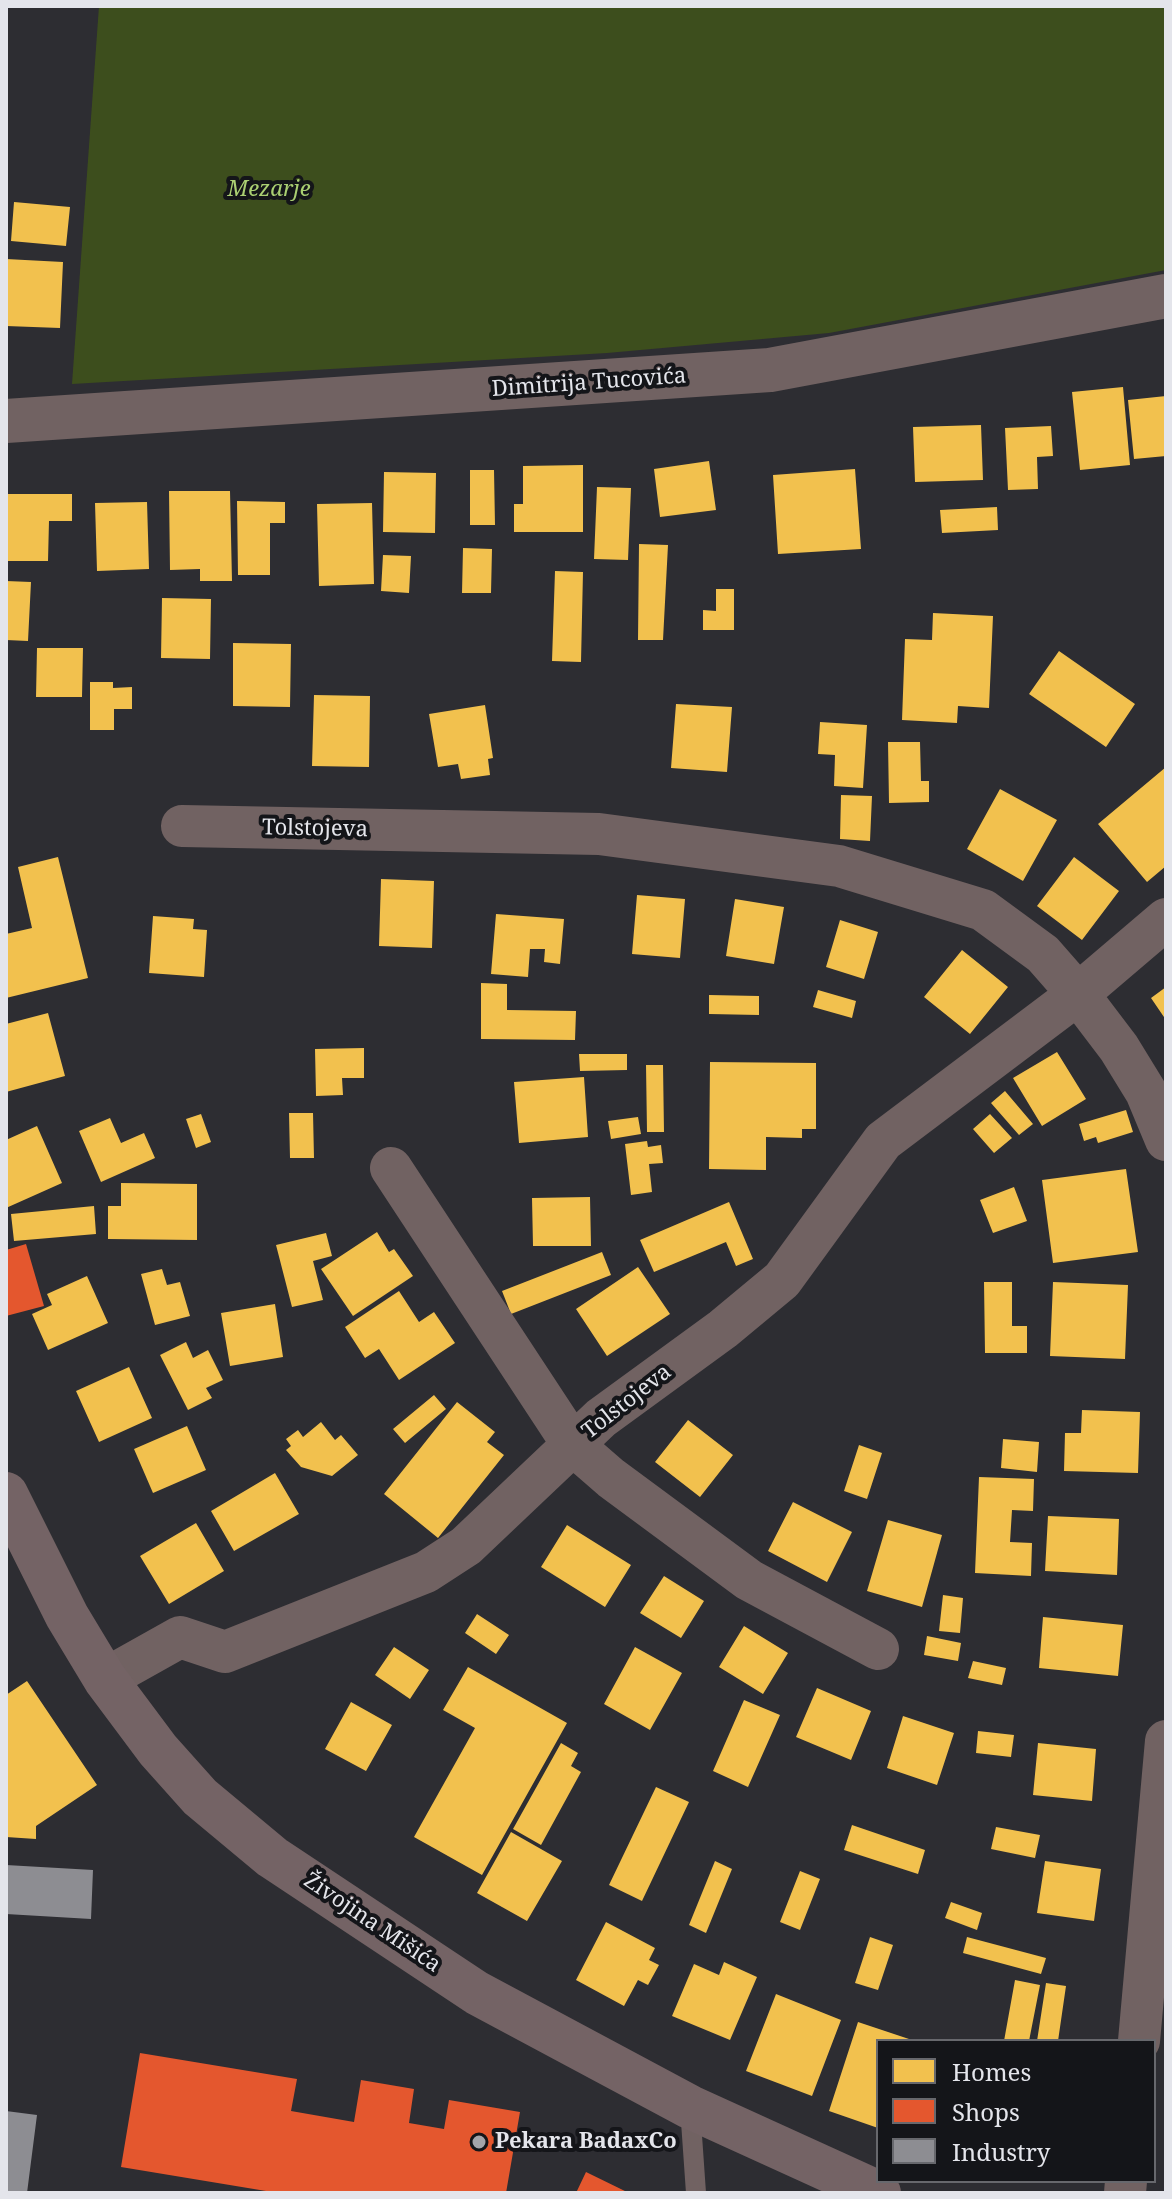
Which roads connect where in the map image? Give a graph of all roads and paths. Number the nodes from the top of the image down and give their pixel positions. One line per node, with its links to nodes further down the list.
1 (1166, 296): 2 (street, Dimitrija Tucovića)
2 (6, 421)
3 (182, 826): 5 (street, Tolstojeva)
4 (1166, 919): 5 (street, Tolstojeva)
5 (1078, 994): 6 (street, Tolstojeva); 8 (street, Tolstojeva)
6 (1166, 1140)
7 (391, 1168): 8 (street)
8 (573, 1445): 10 (street); 11 (street, Tolstojeva)
9 (6, 1494): 11 (main road, Živojina Mišića)
10 (878, 1649)
11 (105, 1679): 14 (main road, Živojina Mišića)
12 (1166, 1741): 13 (street)
13 (1139, 2039)
14 (690, 2107): 15 (lane); 16 (main road, Živojina Mišića)
15 (696, 2193)
16 (879, 2193)

